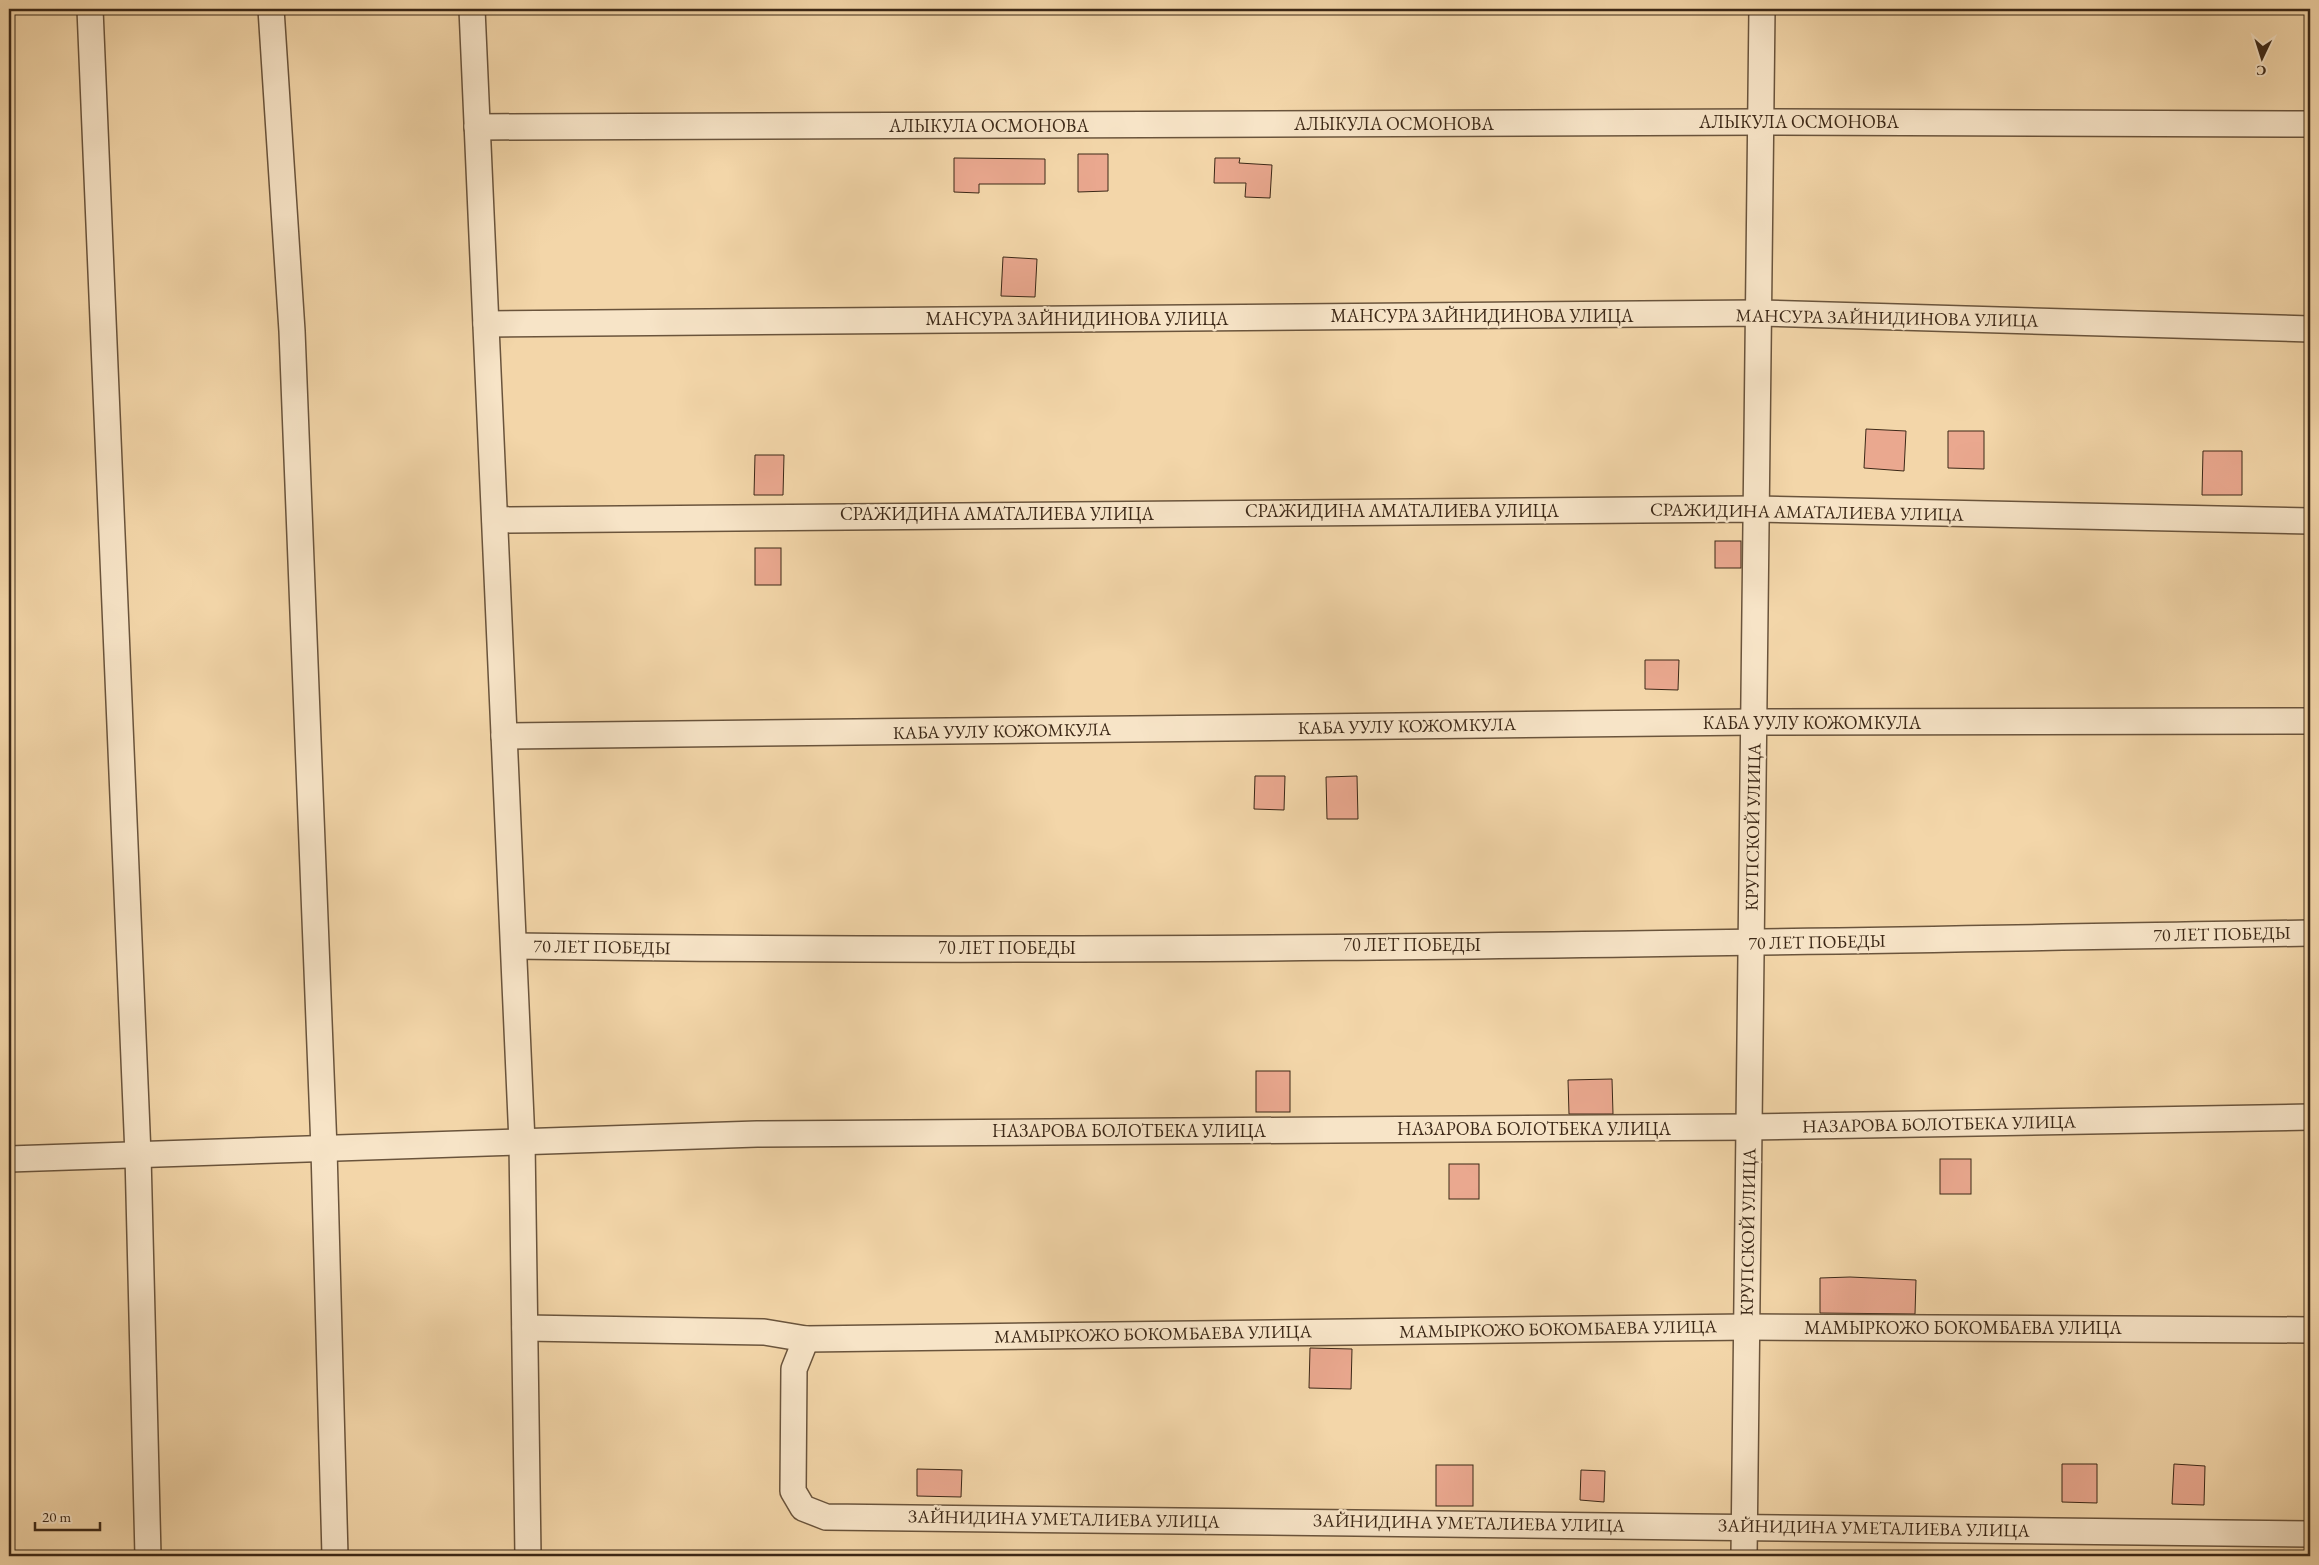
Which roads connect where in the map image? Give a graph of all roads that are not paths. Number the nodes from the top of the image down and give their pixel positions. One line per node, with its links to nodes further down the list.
1 (90, 9): 24 (street)
2 (271, 9): 23 (street)
3 (472, 9): 7 (street)
4 (1762, 9): 5 (street, КРУПСКОЙ УЛИЦА)
5 (1761, 122): 6 (street, АЛЫКУЛА ОСМОНОВА); 7 (street, АЛЫКУЛА ОСМОНОВА); 8 (street, КРУПСКОЙ УЛИЦА)
6 (2310, 124)
7 (477, 127): 9 (street)
8 (1758, 313): 9 (street, МАНСУРА ЗАЙНИДИНОВА УЛИЦА); 10 (street, МАНСУРА ЗАЙНИДИНОВА УЛИЦА); 11 (street, КРУПСКОЙ УЛИЦА)
9 (486, 324): 12 (street)
10 (2310, 329)
11 (1756, 509): 12 (street, СРАЖИДИНА АМАТАЛИЕВА УЛИЦА); 13 (street, СРАЖИДИНА АМАТАЛИЕВА УЛИЦА); 15 (street, КРУПСКОЙ УЛИЦА)
12 (495, 520): 16 (street)
13 (2310, 521)
14 (2310, 721): 15 (street, КАБА УУЛУ КОЖОМКУЛА)
15 (1754, 722): 16 (street, КАБА УУЛУ КОЖОМКУЛА); 18 (street, КРУПСКОЙ УЛИЦА)
16 (504, 736): 19 (street)
17 (2310, 933): 18 (street, 70 ЛЕТ ПОБЕДЫ)
18 (1751, 943): 19 (street, 70 ЛЕТ ПОБЕДЫ); 21 (street, КРУПСКОЙ УЛИЦА)
19 (514, 946): 22 (street)
20 (2310, 1117): 21 (street, НАЗАРОВА БОЛОТБЕКА УЛИЦА)
21 (1750, 1127): 22 (street, НАЗАРОВА БОЛОТБЕКА УЛИЦА); 26 (street, КРУПСКОЙ УЛИЦА)
22 (522, 1142): 23 (street, НАЗАРОВА БОЛОТБЕКА УЛИЦА); 27 (street)
23 (324, 1149): 24 (street, НАЗАРОВА БОЛОТБЕКА УЛИЦА); 33 (street)
24 (138, 1155): 25 (street, НАЗАРОВА БОЛОТБЕКА УЛИЦА); 32 (street)
25 (9, 1160)
26 (1747, 1327): 28 (street, МАМЫРКОЖО БОКОМБАЕВА УЛИЦА); 29 (street, МАМЫРКОЖО БОКОМБАЕВА УЛИЦА); 30 (street, КРУПСКОЙ УЛИЦА)
27 (525, 1328): 29 (street, МАМЫРКОЖО БОКОМБАЕВА УЛИЦА); 34 (street)
28 (2310, 1330)
29 (806, 1339): 30 (street, ЗАЙНИДИНА УМЕТАЛИЕВА УЛИЦА)
30 (1745, 1526): 31 (street, ЗАЙНИДИНА УМЕТАЛИЕВА УЛИЦА); 35 (street, КРУПСКОЙ УЛИЦА)
31 (2310, 1534)
32 (148, 1556)
33 (335, 1556)
34 (528, 1556)
35 (1744, 1556)

